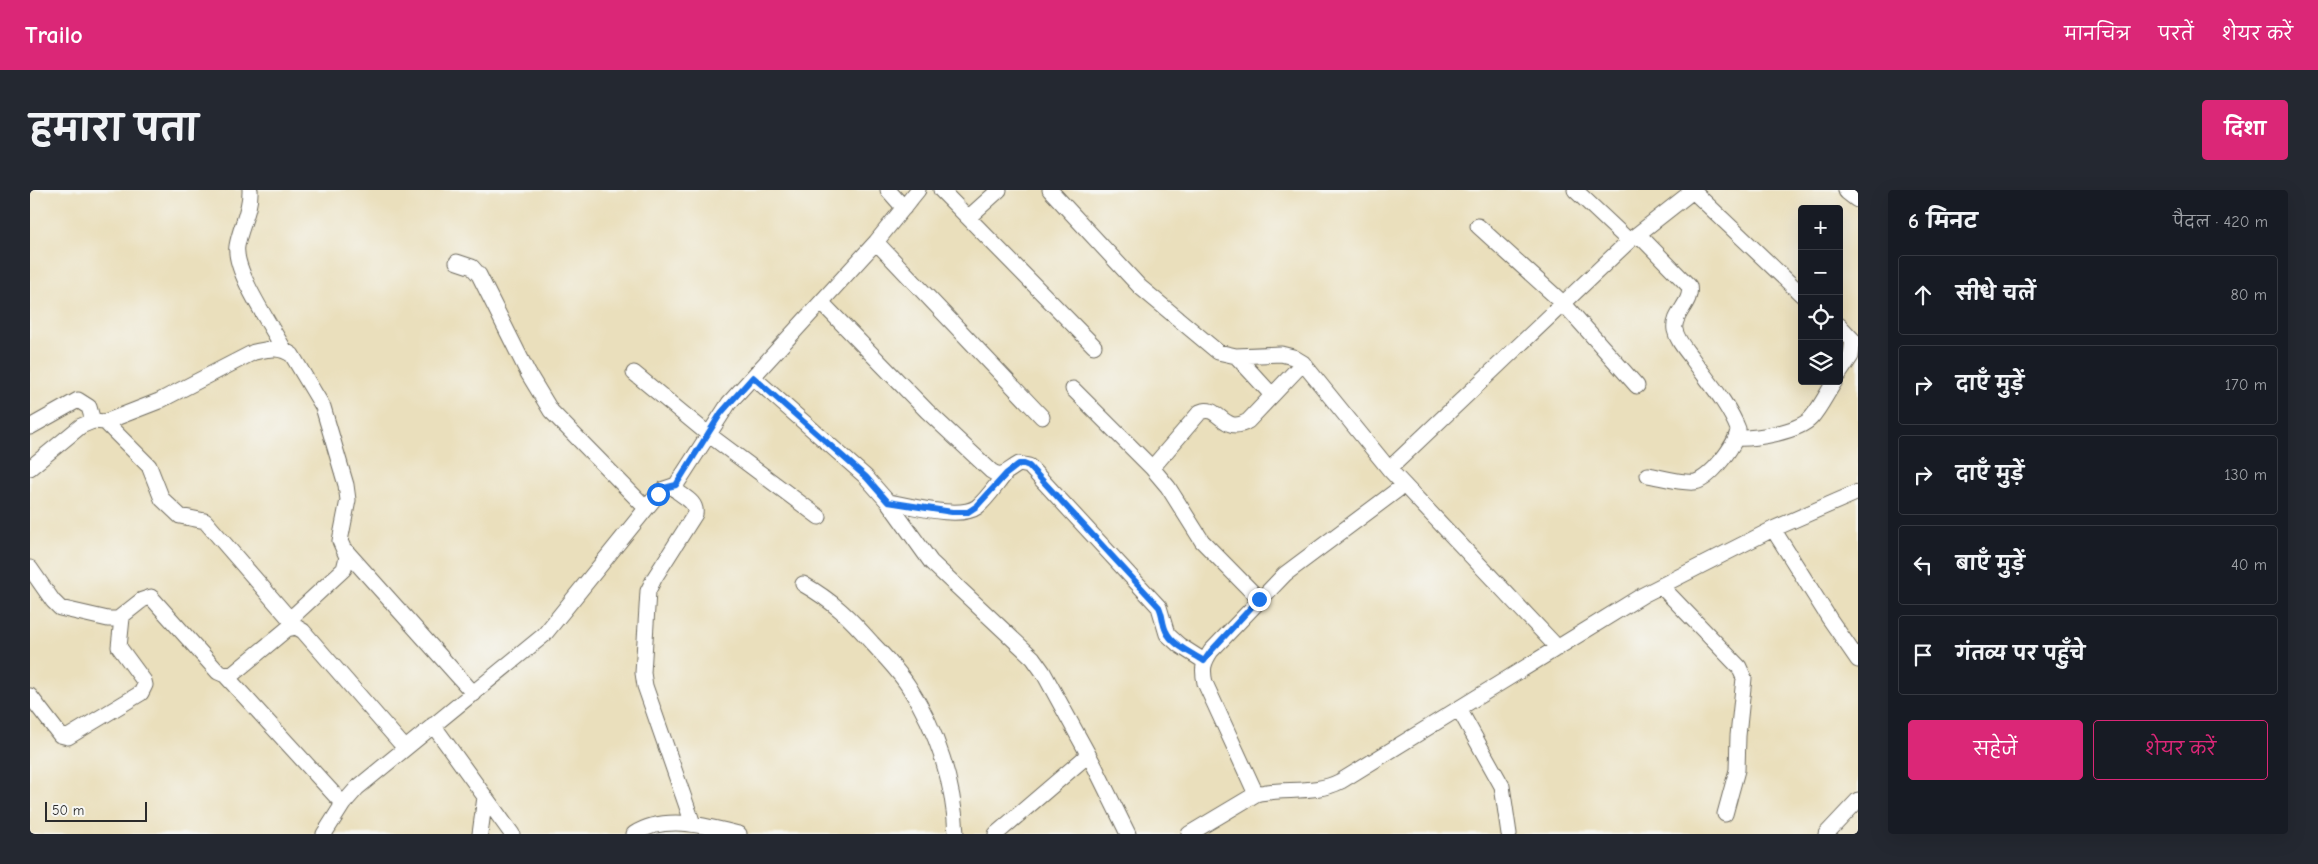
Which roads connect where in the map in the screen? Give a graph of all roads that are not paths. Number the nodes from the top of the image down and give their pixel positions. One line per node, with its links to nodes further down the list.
1 (250, 190): 22 (street)
2 (888, 190): 11 (street)
3 (918, 190): 11 (street)
4 (941, 190): 12 (street)
5 (999, 190): 12 (street)
6 (1050, 190): 23 (street)
7 (1575, 190): 14 (street)
8 (1850, 190): 10 (street)
9 (1694, 191): 14 (street); 17 (street)
10 (1858, 198)
11 (904, 208): 15 (street)
12 (969, 217): 21 (street)
13 (1478, 226): 19 (street)
14 (1634, 238): 19 (street); 36 (street)
15 (876, 242): 18 (street); 32 (street)
16 (457, 262): 46 (street)
17 (1798, 291)
18 (822, 302): 27 (street); 40 (street)
19 (1564, 304): 29 (street); 39 (street)
20 (1843, 329): 25 (street)
21 (1094, 346)
22 (285, 350): 33 (street); 49 (street)
23 (1236, 356): 24 (street); 31 (street)
24 (1303, 363): 31 (street); 39 (street)
25 (1843, 367)
26 (634, 374): 35 (street)
27 (753, 377): 35 (street); 45 (street)
28 (1832, 385): 36 (street)
29 (1637, 386)
30 (1073, 389): 38 (street)
31 (1272, 395): 38 (street)
32 (1042, 416)
33 (99, 421): 34 (street); 37 (street); 55 (street)
34 (30, 427)
35 (708, 434): 42 (street); 47 (street)
36 (1736, 438): 41 (street)
37 (30, 468)
38 (1152, 468): 53 (street)
39 (1389, 469): 43 (street)
40 (1006, 474): 45 (street); 58 (street)
41 (1648, 475)
42 (676, 485): 46 (street); 72 (street)
43 (1404, 485): 53 (street); 56 (street)
44 (1858, 492): 48 (street)
45 (888, 502): 65 (street)
46 (646, 508): 60 (street)
47 (818, 517)
48 (1773, 529): 52 (street); 57 (street)
49 (346, 551): 55 (street); 60 (street)
50 (30, 568): 54 (street)
51 (803, 584): 78 (street)
52 (1661, 586): 56 (street); 70 (street)
53 (1259, 599): 58 (street)
54 (122, 618): 59 (street); 61 (street)
55 (293, 623): 59 (street); 64 (street)
56 (1558, 648): 62 (street)
57 (1858, 660)
58 (1204, 661): 66 (street)
59 (225, 675): 69 (street)
60 (474, 694): 63 (street)
61 (30, 696)
62 (1459, 709): 66 (street); 71 (street)
63 (433, 725): 64 (street); 67 (street)
64 (404, 747): 69 (street)
65 (1088, 755): 79 (street); 80 (street)
66 (1256, 794): 81 (street)
67 (485, 797): 74 (street); 75 (street)
68 (1858, 800): 84 (street)
69 (342, 804): 73 (street)
70 (1725, 814)
71 (1507, 816): 82 (street); 83 (street)
72 (693, 824): 76 (street); 77 (street)
73 (324, 834)
74 (480, 834)
75 (512, 834)
76 (634, 834)
77 (739, 834)
78 (956, 834)
79 (996, 834)
80 (1128, 834)
81 (1189, 834)
82 (1509, 834)
83 (1521, 834)
84 (1826, 834)

